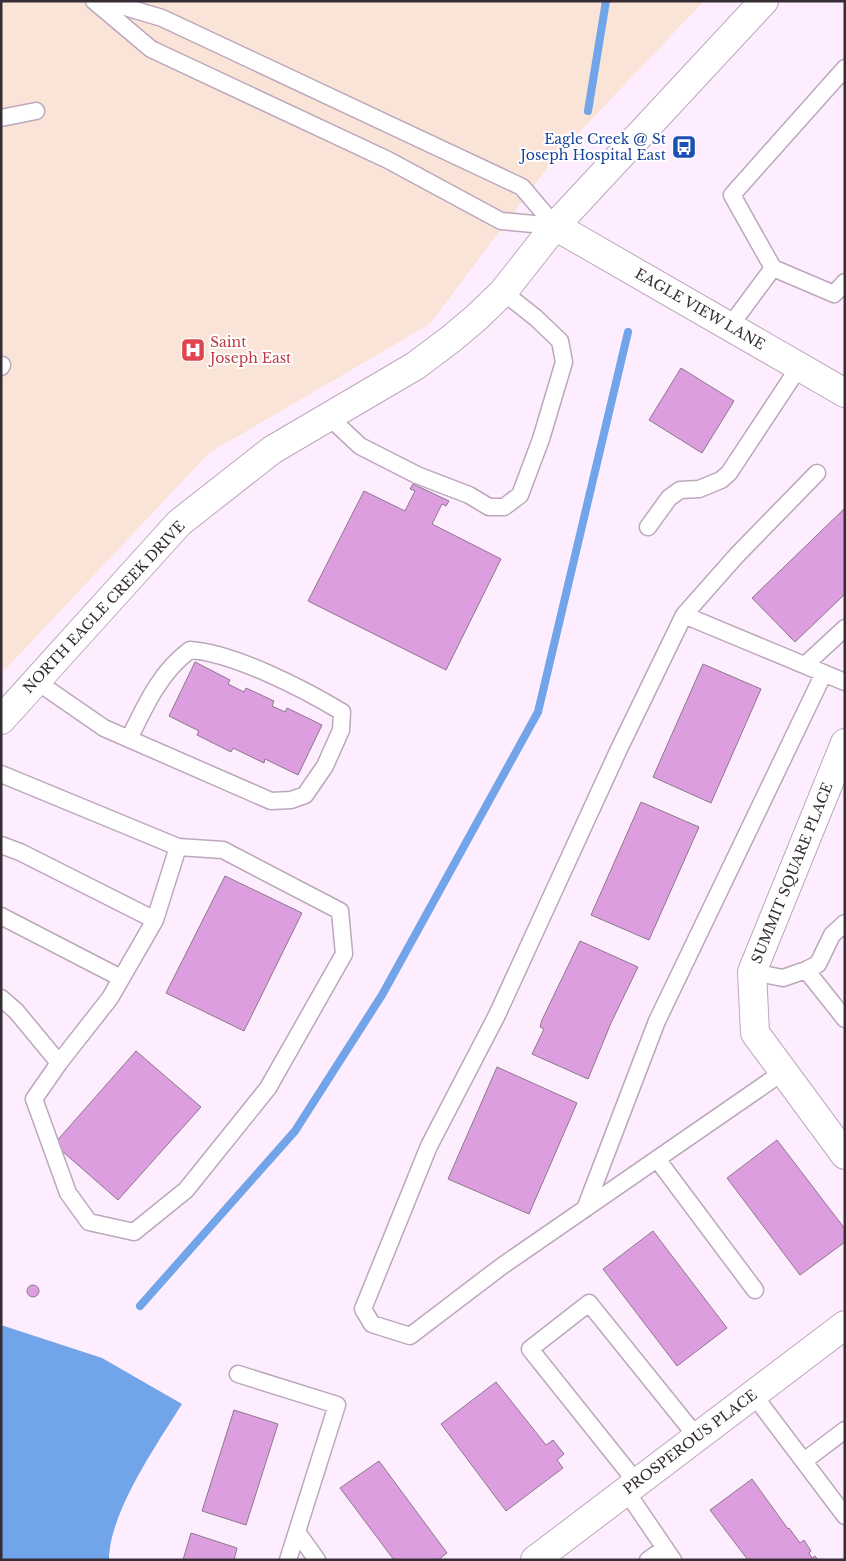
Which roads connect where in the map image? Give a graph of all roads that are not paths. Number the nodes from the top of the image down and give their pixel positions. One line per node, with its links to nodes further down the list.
1 (94, 1): 7 (lane)
2 (105, 1): 7 (lane)
3 (764, 1): 7 (street, NORTH EAGLE CREEK DRIVE)
4 (845, 68): 8 (lane)
5 (36, 111): 6 (lane)
6 (1, 118)
7 (555, 226): 10 (street, NORTH EAGLE CREEK DRIVE); 11 (street, EAGLE VIEW LANE)
8 (773, 268): 9 (lane); 11 (lane)
9 (845, 282)
10 (503, 292): 14 (street, NORTH EAGLE CREEK DRIVE); 14 (lane)
11 (730, 326): 12 (street, EAGLE VIEW LANE)
12 (799, 367): 13 (street, EAGLE VIEW LANE); 16 (lane)
13 (845, 393)
14 (328, 416): 21 (street, NORTH EAGLE CREEK DRIVE)
15 (817, 473): 17 (lane)
16 (648, 526)
17 (684, 614): 19 (lane); 41 (lane)
18 (845, 628): 19 (lane)
19 (805, 665): 20 (lane)
20 (824, 673): 22 (lane); 41 (lane)
21 (36, 681): 23 (street, NORTH EAGLE CREEK DRIVE); 24 (lane)
22 (845, 682)
23 (1, 720)
24 (129, 739): 24 (lane)
25 (845, 743): 33 (street, SUMMIT SQUARE PLACE)
26 (1, 774): 28 (lane)
27 (1, 845): 30 (lane)
28 (178, 847): 30 (lane); 37 (lane)
29 (1, 916): 34 (lane)
30 (155, 920): 34 (lane)
31 (845, 923): 32 (lane)
32 (806, 970): 33 (lane); 36 (lane)
33 (752, 972): 38 (street, SUMMIT SQUARE PLACE)
34 (121, 978): 37 (lane)
35 (1, 998): 37 (lane)
36 (845, 1019)
37 (59, 1063)
38 (783, 1072): 39 (street, SUMMIT SQUARE PLACE); 40 (lane)
39 (845, 1155)
40 (657, 1159): 41 (lane); 42 (lane)
41 (585, 1209)
42 (755, 1290)
43 (845, 1325): 45 (street, PROSPEROUS PLACE)
44 (238, 1374): 51 (lane)
45 (753, 1394): 47 (street, PROSPEROUS PLACE); 48 (lane)
46 (845, 1430): 48 (lane)
47 (697, 1438): 49 (street, PROSPEROUS PLACE); 49 (lane)
48 (804, 1462): 50 (lane)
49 (631, 1487): 52 (lane); 55 (street, PROSPEROUS PLACE)
50 (845, 1516)
51 (297, 1532): 53 (lane); 54 (lane)
52 (669, 1554): 56 (lane)
53 (288, 1560)
54 (317, 1560)
55 (535, 1560)
56 (648, 1560)

